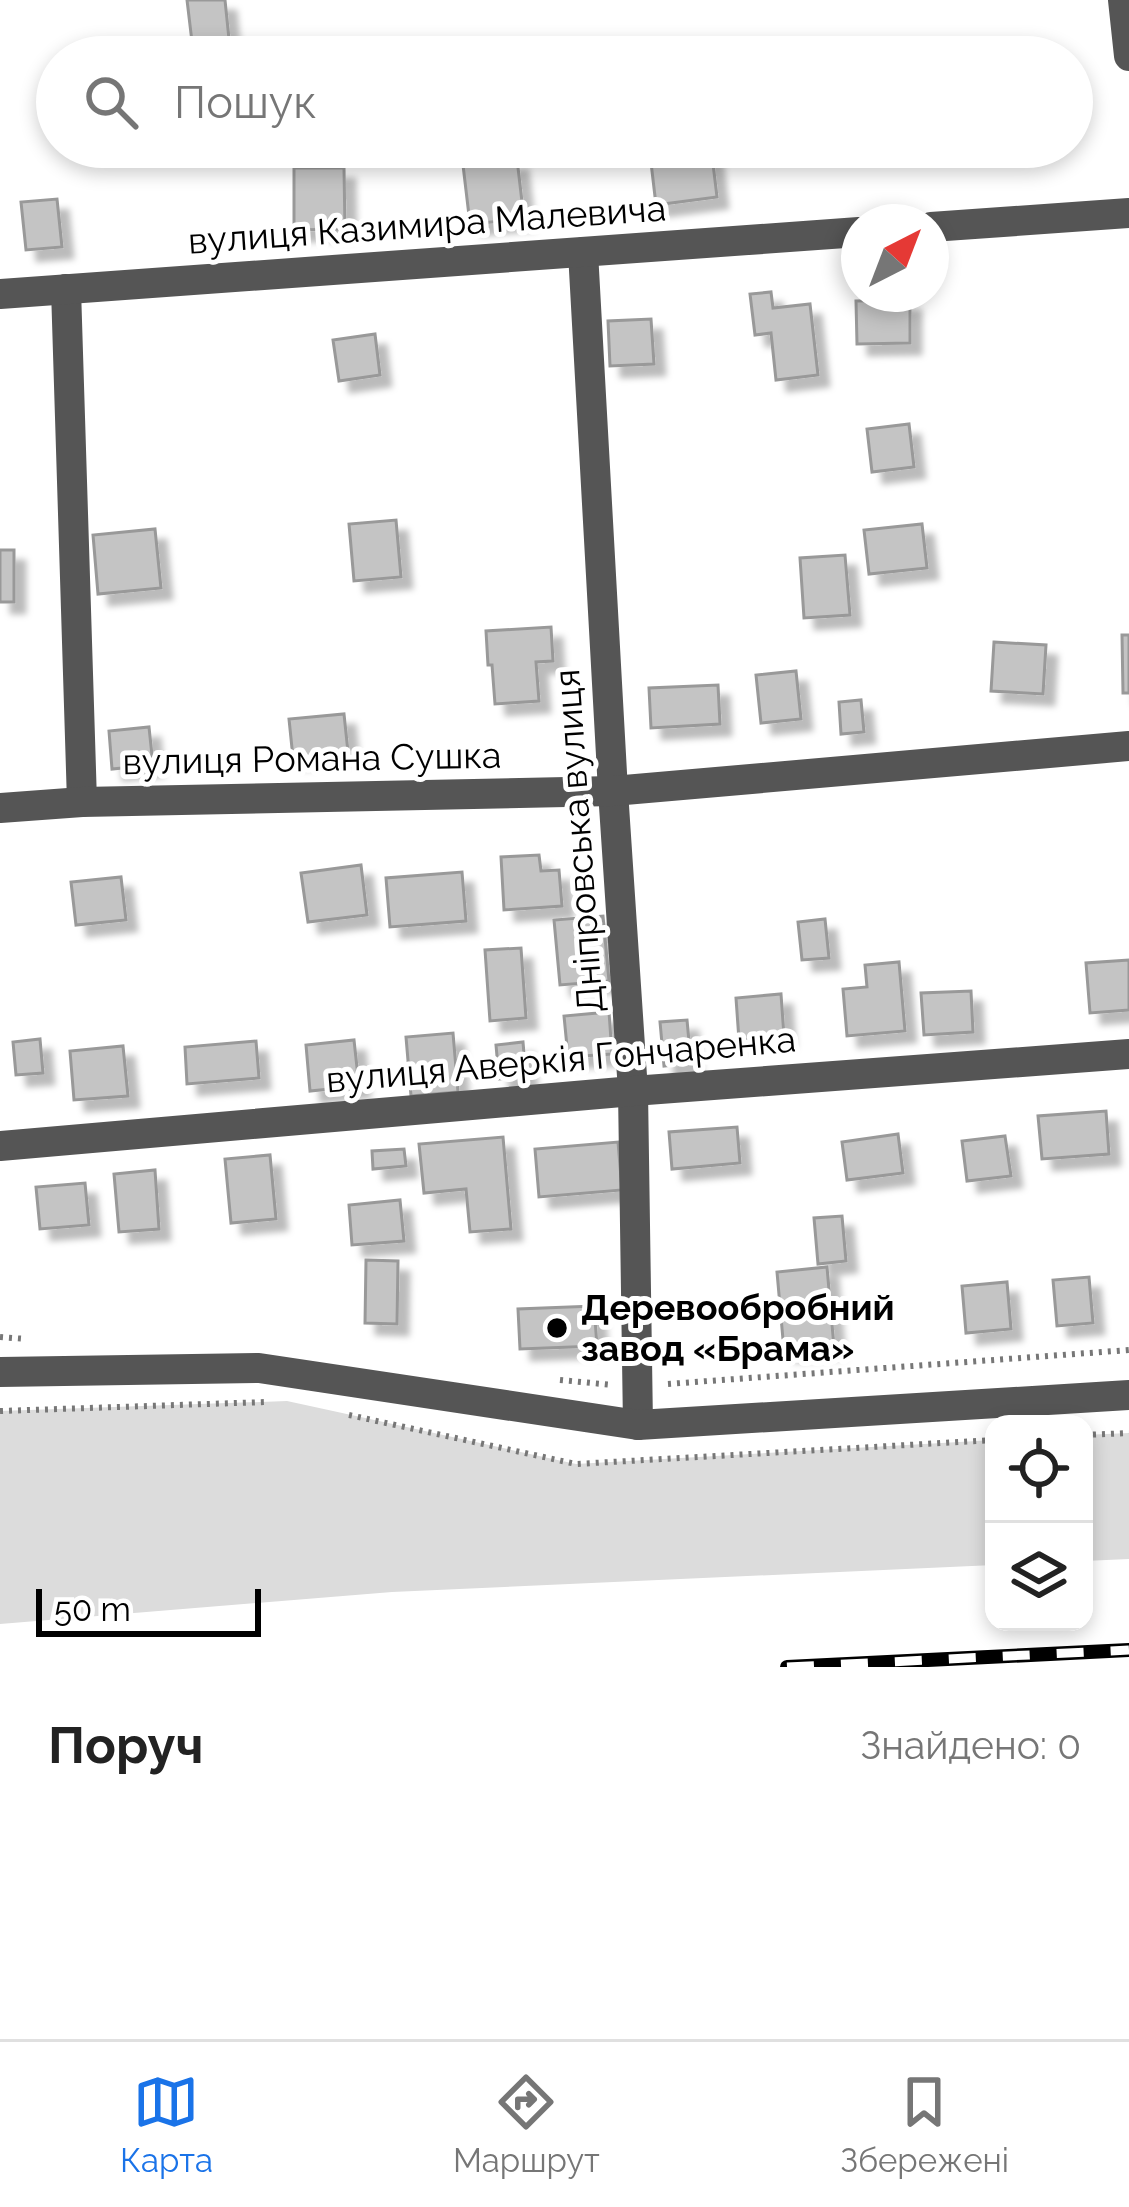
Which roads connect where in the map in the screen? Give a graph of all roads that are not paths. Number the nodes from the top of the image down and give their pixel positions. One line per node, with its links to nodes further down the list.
1 (1123, 0): 2 (street)
2 (1129, 56)
3 (1129, 213): 4 (street)
4 (949, 226)
5 (841, 233): 6 (street, вулиця Казимира Малевича)
6 (584, 252): 7 (street, вулиця Казимира Малевича); 10 (street, Дніпровська вулиця)
7 (66, 289): 8 (street, вулиця Казимира Малевича); 11 (street)
8 (0, 294)
9 (1129, 746): 10 (street, вулиця Романа Сушка)
10 (613, 790): 11 (street, вулиця Романа Сушка); 14 (street, Дніпровська вулиця)
11 (82, 802): 12 (street, вулиця Романа Сушка)
12 (0, 808)
13 (1129, 1054): 14 (street, вулиця Аверкія Гончаренка)
14 (633, 1091): 15 (street, вулиця Аверкія Гончаренка); 18 (street, Дніпровська вулиця)
15 (0, 1146)
16 (0, 1372): 18 (street)
17 (1129, 1395): 18 (street)
18 (638, 1426)

